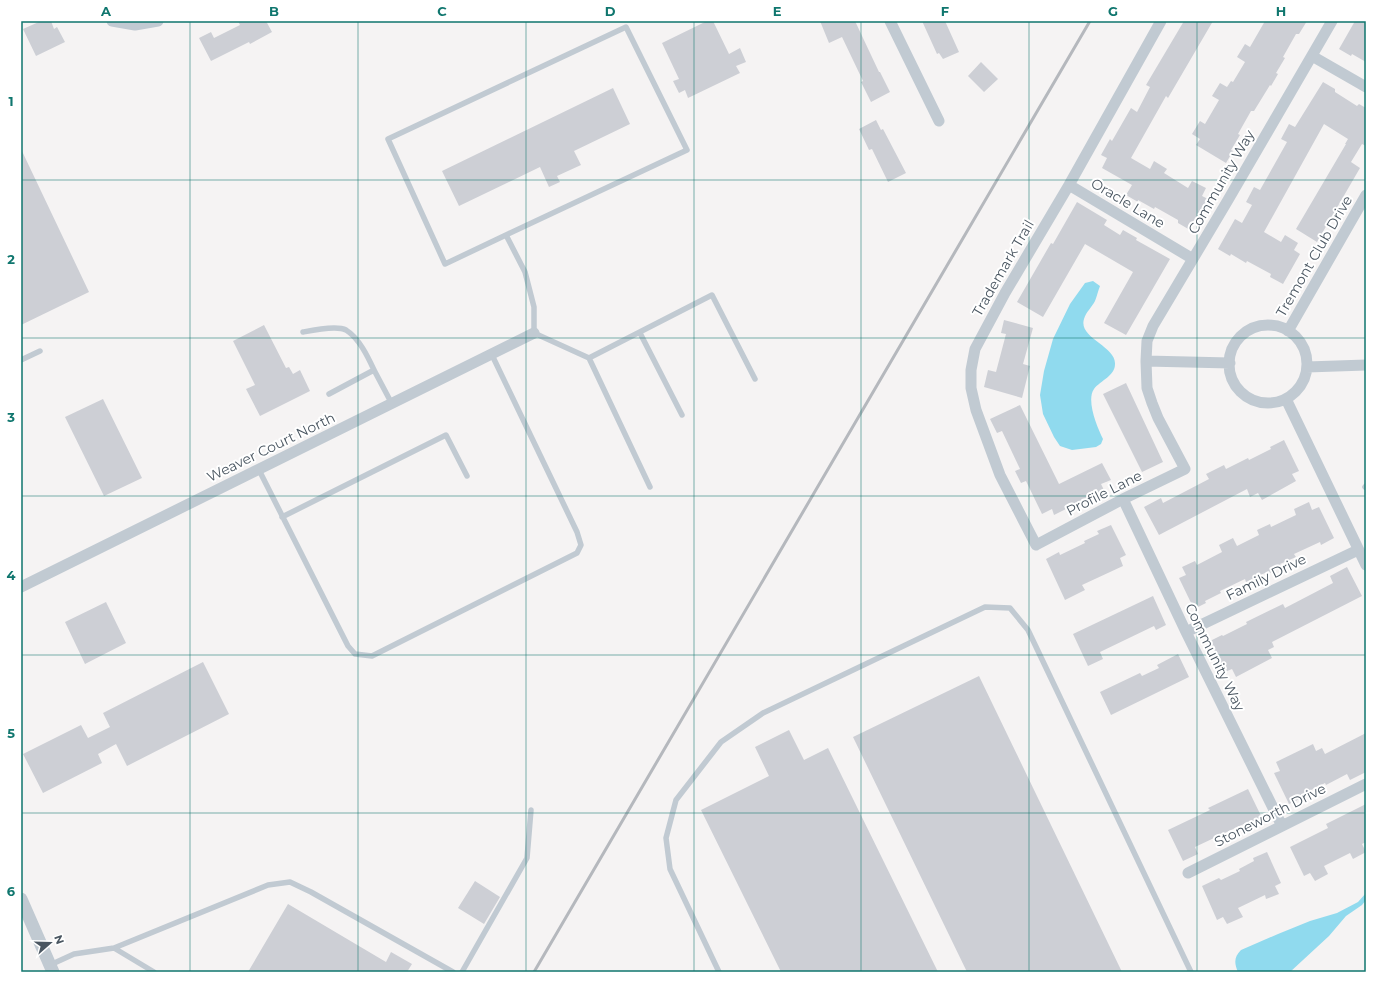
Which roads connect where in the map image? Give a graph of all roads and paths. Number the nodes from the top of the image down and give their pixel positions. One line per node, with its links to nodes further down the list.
1 (112, 21): 2 (street)
2 (158, 21)
3 (890, 21): 8 (street)
4 (1161, 21): 9 (street, Trademark Trail)
5 (1332, 21): 6 (street, Community Way)
6 (1312, 56): 7 (street); 12 (street, Community Way)
7 (1366, 87)
8 (939, 121)
9 (1069, 185): 12 (street, Oracle Lane); 37 (street, Trademark Trail)
10 (1366, 195): 13 (street, Tremont Club Drive)
11 (506, 235): 11 (lane); 15 (lane)
12 (1193, 259): 21 (street, Community Way)
13 (1288, 331): 22 (street); 23 (street)
14 (303, 332): 25 (lane)
15 (534, 333): 18 (street, Weaver Court North); 19 (lane)
16 (640, 333): 19 (lane); 26 (lane); 30 (lane)
17 (40, 351): 20 (lane)
18 (492, 355): 29 (street, Weaver Court North); 36 (lane)
19 (589, 358): 34 (lane)
20 (21, 360)
21 (1146, 361): 22 (street); 31 (street, Community Way)
22 (1230, 363): 28 (street)
23 (1307, 367): 24 (street); 28 (street)
24 (1363, 367)
25 (374, 370): 27 (lane); 29 (lane)
26 (755, 379)
27 (329, 394)
28 (1286, 399): 38 (street)
29 (392, 404): 32 (street, Weaver Court North)
30 (682, 415)
31 (1185, 469): 35 (street, Profile Lane)
32 (258, 470): 36 (lane); 40 (street, Weaver Court North)
33 (467, 476): 36 (lane)
34 (650, 487)
35 (1123, 499): 37 (street, Profile Lane); 41 (street, Community Way)
36 (282, 517)
37 (1036, 545)
38 (1358, 550): 39 (street); 41 (street, Family Drive)
39 (1366, 565)
40 (21, 587)
41 (1186, 632): 44 (street, Community Way)
42 (1366, 784): 44 (street, Stoneworth Drive)
43 (531, 810): 52 (lane)
44 (1282, 826): 45 (street, Stoneworth Drive)
45 (1188, 873)
46 (21, 899): 47 (street)
47 (24, 915): 49 (street)
48 (114, 948): 49 (lane); 50 (lane); 51 (lane)
49 (52, 969)
50 (154, 972)
51 (453, 972)
52 (462, 972)
53 (720, 972): 54 (lane)
54 (1191, 972)

